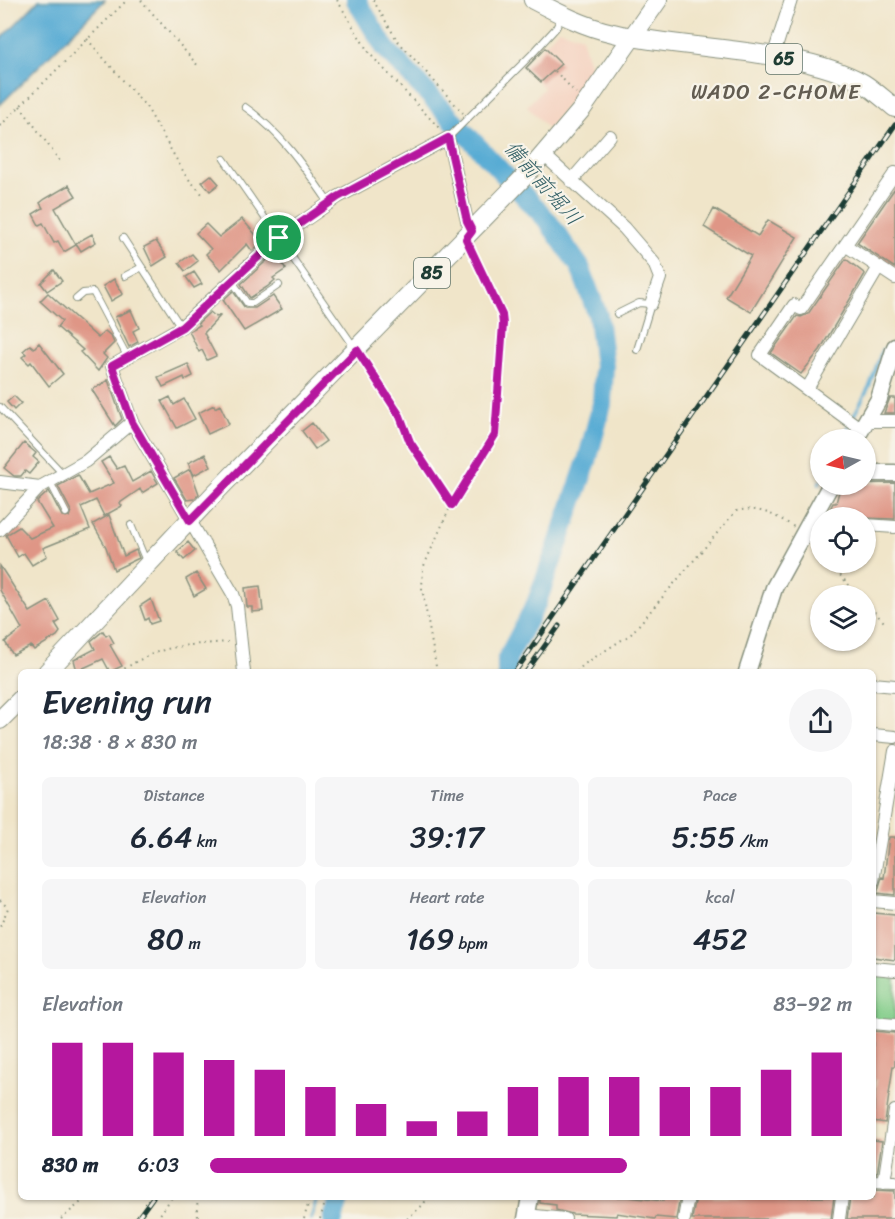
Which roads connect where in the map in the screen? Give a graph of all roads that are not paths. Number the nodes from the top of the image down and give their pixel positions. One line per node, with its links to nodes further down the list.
1 (533, 0): 4 (main road, 65)
2 (658, 0): 5 (main road, 85)
3 (791, 0): 6 (street)
4 (562, 15): 5 (main road, 65); 10 (lane)
5 (631, 37): 6 (main road, 65); 11 (main road, 85)
6 (773, 57): 8 (main road, 65)
7 (245, 107): 15 (lane)
8 (895, 108)
9 (610, 136): 14 (street)
10 (449, 137): 15 (street); 16 (street)
11 (544, 155): 14 (street); 16 (main road, 85)
12 (224, 159): 18 (lane)
13 (895, 173): 19 (street)
14 (571, 181): 27 (street)
15 (329, 203): 18 (street)
16 (469, 235): 31 (main road, 85)
17 (123, 238): 20 (lane)
18 (279, 238): 24 (street); 31 (lane)
19 (845, 245): 21 (street); 35 (street)
20 (142, 267): 22 (lane); 29 (lane)
21 (879, 267): 23 (street); 35 (street)
22 (125, 276)
23 (895, 278)
24 (232, 281): 25 (lane); 29 (street)
25 (279, 285)
26 (76, 298): 33 (lane)
27 (651, 304): 28 (lane); 32 (lane)
28 (617, 314)
29 (182, 327): 33 (street)
30 (895, 347): 34 (street)
31 (357, 350): 48 (main road, 85)
32 (637, 350)
33 (128, 358): 38 (street)
34 (891, 374): 40 (street)
35 (807, 389): 39 (street)
36 (0, 407): 43 (lane)
37 (895, 421): 41 (street)
38 (132, 422): 43 (street); 48 (street)
39 (859, 429)
40 (861, 429)
41 (864, 429)
42 (876, 473): 44 (street)
43 (63, 474): 46 (street)
44 (895, 474)
45 (0, 482): 46 (street)
46 (45, 484): 47 (lane); 53 (street)
47 (66, 513)
48 (190, 521): 54 (main road, 85); 56 (street)
49 (131, 525): 54 (lane)
50 (876, 526): 52 (street)
51 (810, 527): 57 (street)
52 (895, 527)
53 (0, 530)
54 (148, 565): 55 (main road, 85)
55 (50, 669)
56 (244, 669)
57 (748, 669)
58 (876, 684): 59 (street)
59 (895, 686)
60 (18, 702): 61 (main road)
61 (0, 720)
62 (876, 735): 63 (street)
63 (895, 737)
64 (895, 751): 65 (street)
65 (876, 863)
66 (876, 902): 67 (street)
67 (895, 903)
68 (876, 968): 69 (street)
69 (895, 970)
70 (876, 1023): 71 (street)
71 (895, 1025)
72 (895, 1111): 73 (street)
73 (884, 1183)
74 (529, 1200): 77 (street)
75 (687, 1200): 79 (street)
76 (842, 1200): 80 (street)
77 (526, 1217): 78 (street)
78 (565, 1219)
79 (684, 1219)
80 (839, 1219)

